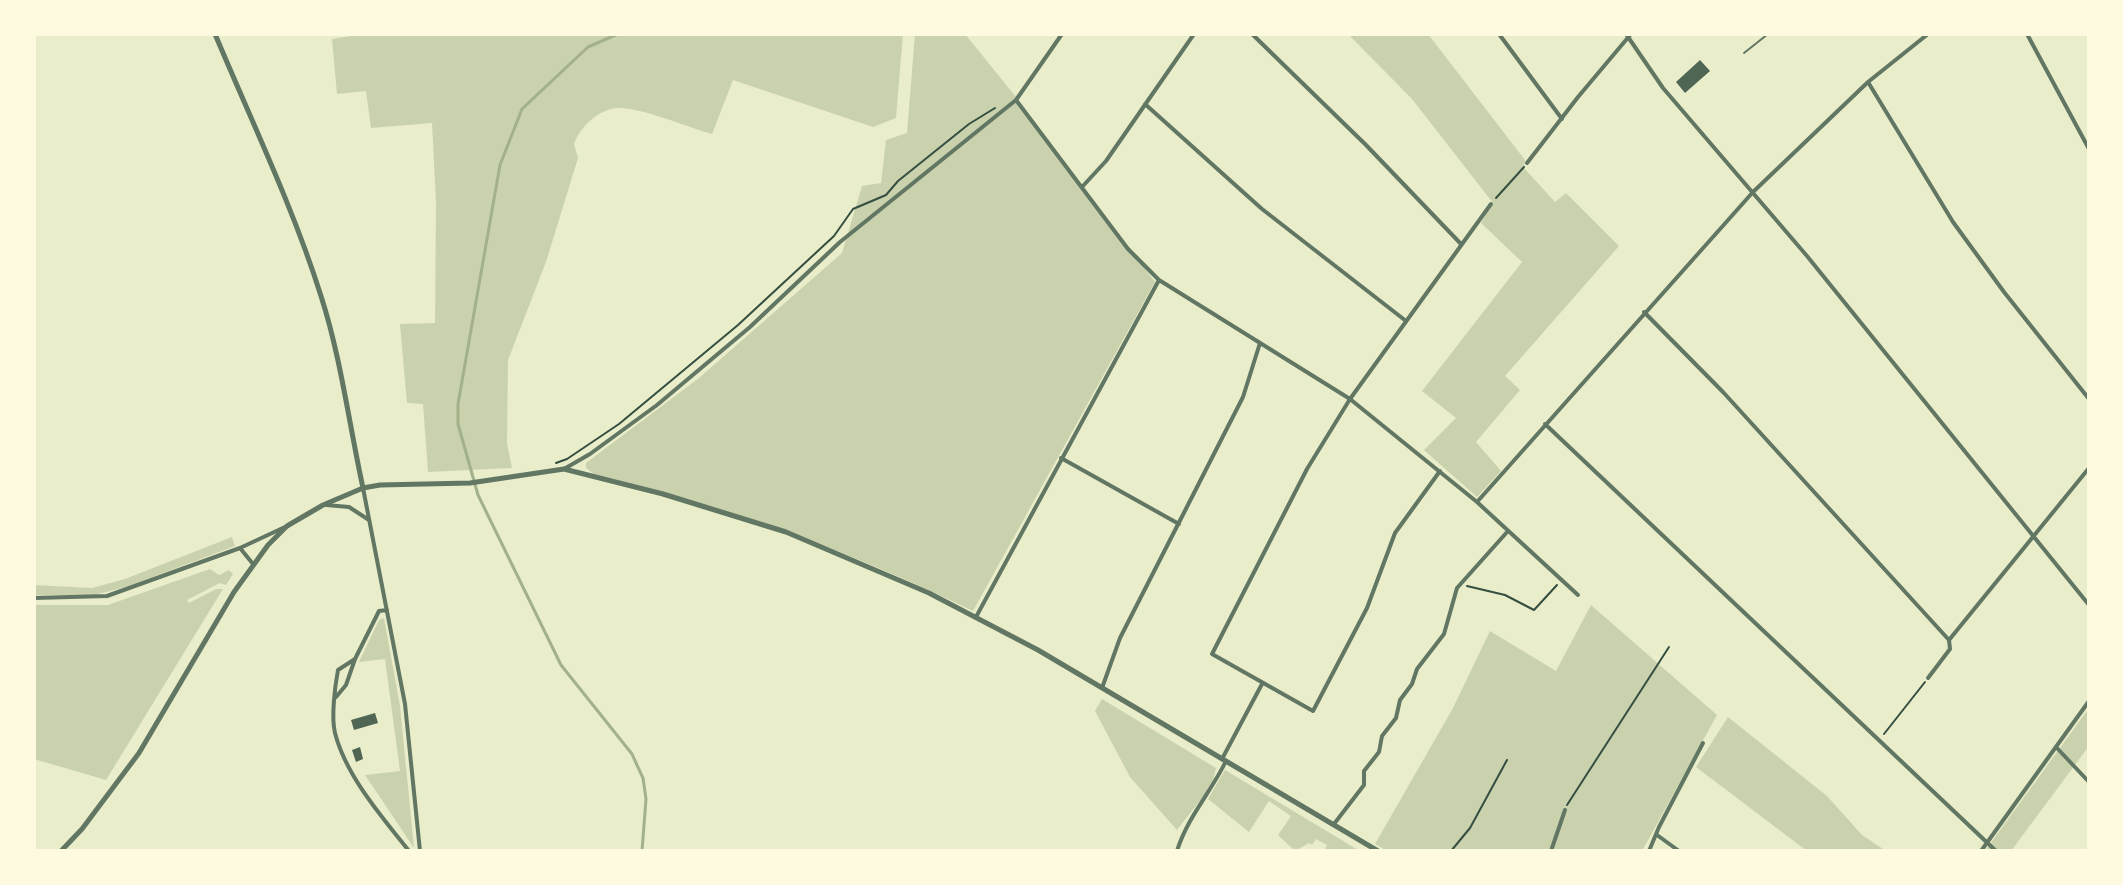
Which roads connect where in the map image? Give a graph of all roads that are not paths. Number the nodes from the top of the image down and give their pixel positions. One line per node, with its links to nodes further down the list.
1 (215, 34): 32 (street)
2 (1062, 34): 12 (street)
3 (1194, 34): 13 (street)
4 (1252, 34): 20 (street)
5 (1499, 34): 14 (street)
6 (1768, 34): 10 (lane)
7 (1928, 34): 11 (street)
8 (2027, 34): 15 (street)
9 (1628, 35): 14 (street); 18 (street)
10 (1744, 53)
11 (1868, 82): 18 (street); 26 (street)
12 (1016, 100): 17 (street); 30 (street)
13 (1145, 104): 17 (street); 23 (street)
14 (1562, 119): 16 (street)
15 (2089, 149)
16 (1527, 163)
17 (1082, 187): 21 (street)
18 (1753, 192): 22 (street); 39 (street)
19 (1491, 204): 20 (street)
20 (1461, 244): 23 (street)
21 (1159, 280): 24 (street); 28 (street)
22 (1644, 312): 27 (street); 47 (street)
23 (1406, 321): 25 (street)
24 (1260, 343): 25 (street); 36 (street)
25 (1350, 399): 31 (street); 50 (street)
26 (2089, 399)
27 (1545, 424): 33 (street); 61 (street)
28 (1061, 458): 36 (street); 46 (street)
29 (2089, 468): 39 (street)
30 (564, 469): 32 (street); 46 (street)
31 (1440, 471): 33 (street); 50 (street)
32 (363, 488): 34 (street); 35 (street)
33 (1477, 502): 38 (street)
34 (323, 505): 35 (street); 37 (street)
35 (369, 520): 45 (street)
36 (1179, 524): 51 (street)
37 (287, 526): 40 (street); 41 (street)
38 (1508, 531): 42 (street); 59 (street)
39 (2033, 537): 44 (street); 47 (street)
40 (240, 548): 41 (street); 43 (street)
41 (253, 564): 62 (street)
42 (1578, 595)
43 (34, 598)
44 (2089, 605)
45 (387, 610): 48 (street); 64 (street)
46 (976, 617): 51 (street)
47 (1949, 640): 49 (street)
48 (355, 659): 52 (street); 52 (street)
49 (1928, 678)
50 (1262, 684): 56 (street)
51 (1102, 688): 56 (street)
52 (336, 697): 63 (street)
53 (2089, 701): 55 (street)
54 (1703, 743): 60 (street)
55 (2056, 747): 57 (street); 61 (street)
56 (1224, 760): 59 (street); 65 (street)
57 (2089, 782)
58 (1565, 810): 67 (street)
59 (1334, 824): 66 (street)
60 (1657, 835): 68 (street); 69 (street)
61 (1987, 842): 70 (street); 71 (street)
62 (61, 851)
63 (409, 851)
64 (420, 851)
65 (1177, 851)
66 (1378, 851)
67 (1551, 851)
68 (1649, 851)
69 (1679, 851)
70 (1981, 851)
71 (1996, 851)

